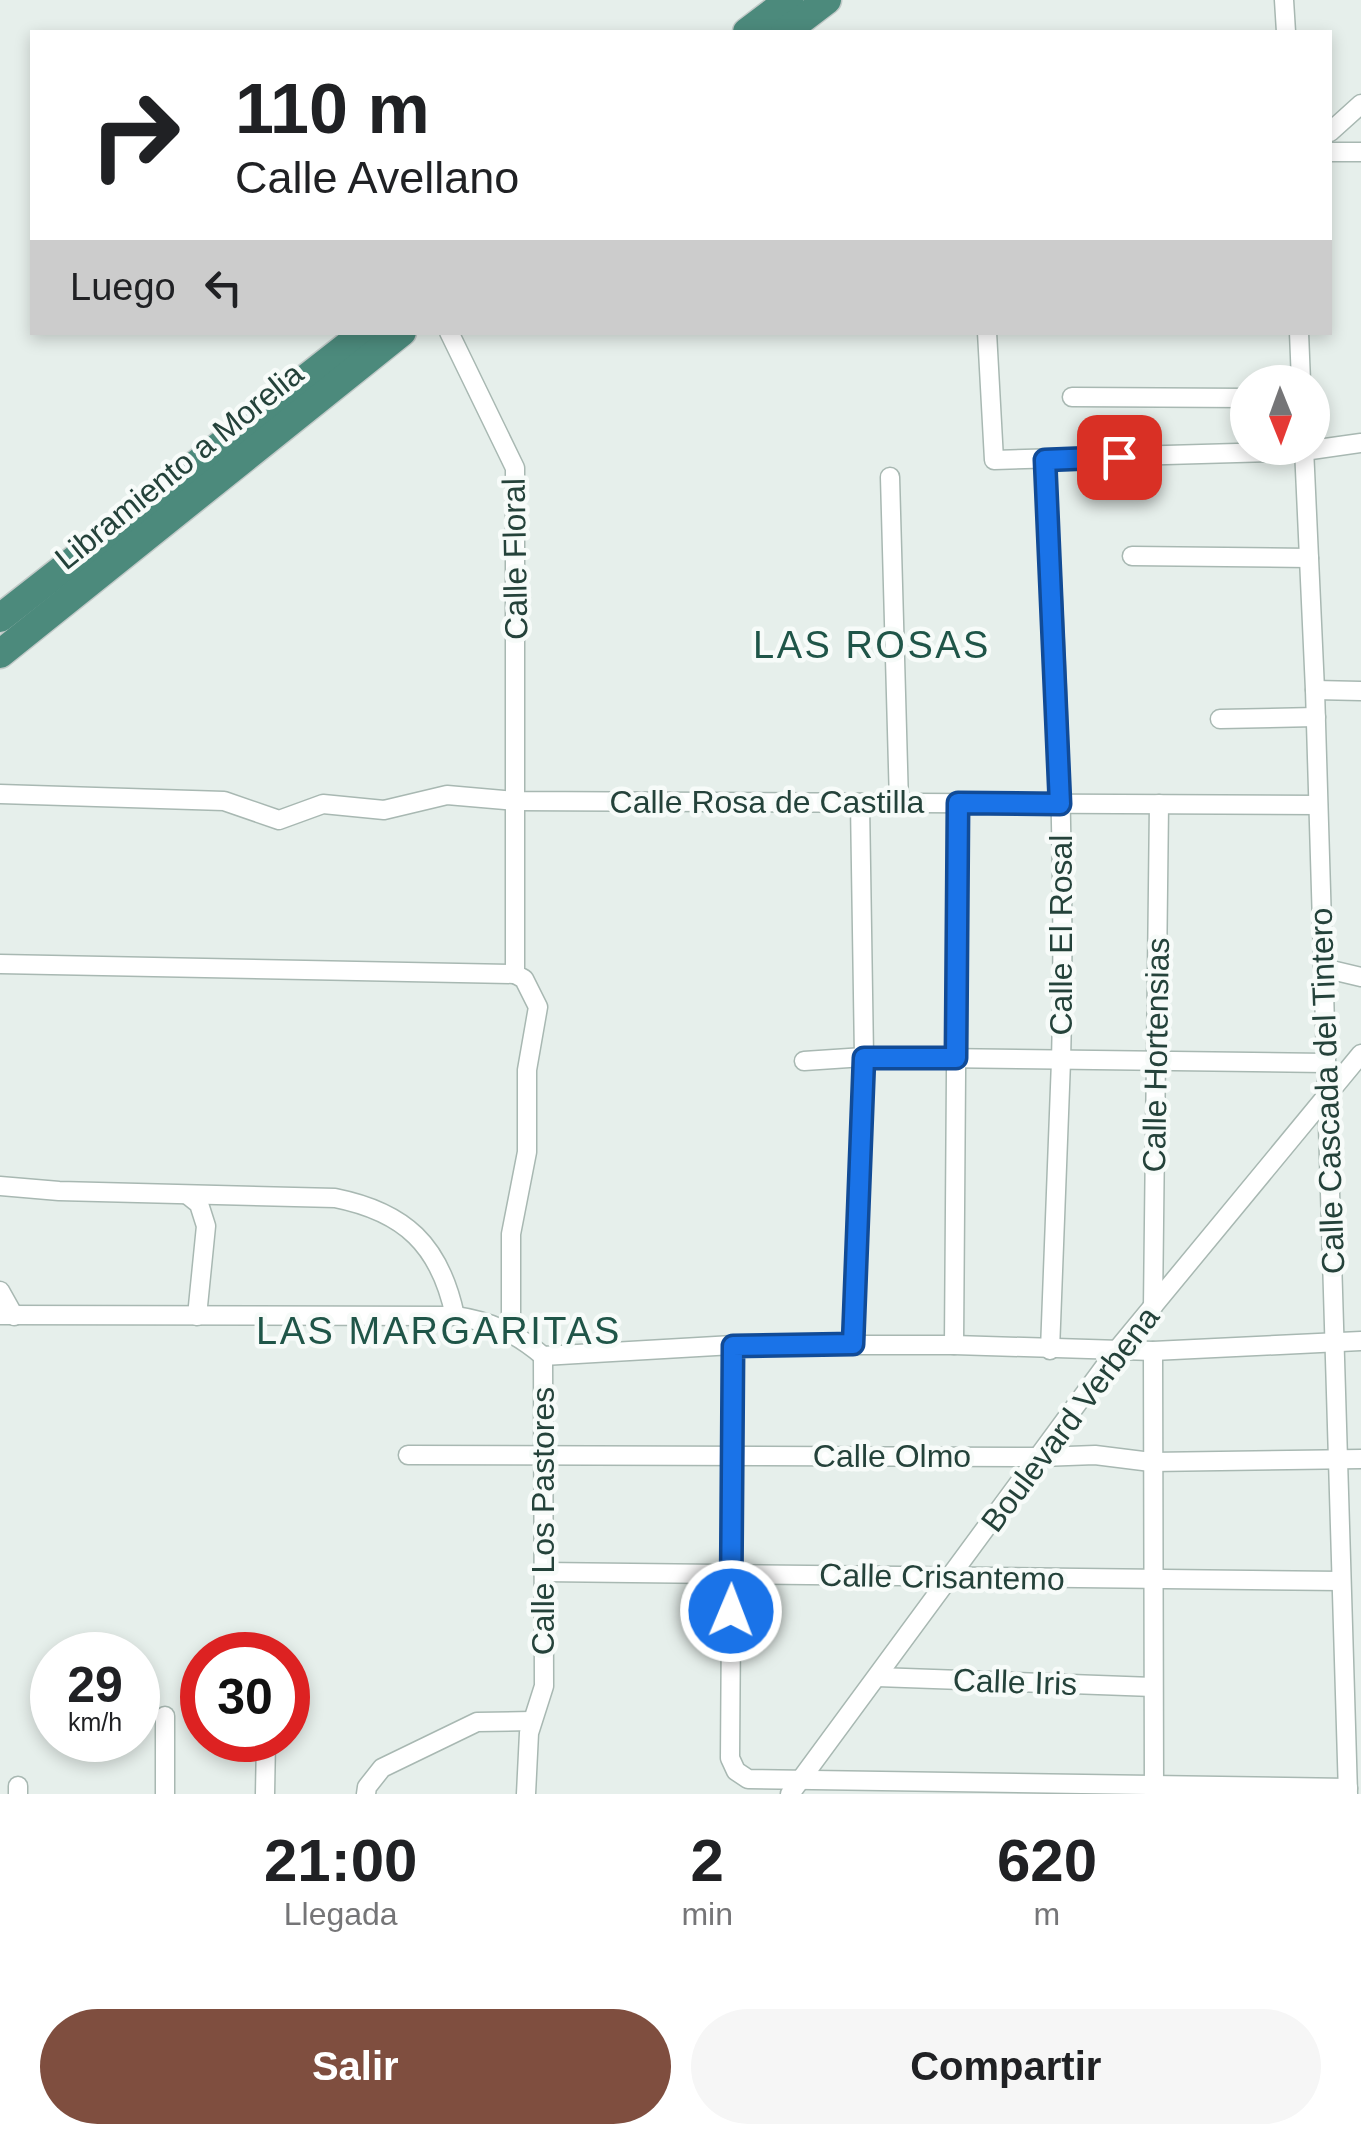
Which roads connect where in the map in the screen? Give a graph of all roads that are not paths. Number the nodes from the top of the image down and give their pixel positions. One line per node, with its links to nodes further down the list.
1 (788, 0): 4 (highway)
2 (826, 0): 5 (highway)
3 (1284, 0): 6 (street)
4 (750, 30)
5 (788, 30)
6 (1286, 30)
7 (1361, 104): 8 (street)
8 (1332, 130)
9 (1332, 152): 10 (street)
10 (1361, 152)
11 (361, 335): 27 (highway, Libramiento a Morelia)
12 (398, 335): 28 (highway, Libramiento a Morelia)
13 (450, 335): 34 (street, Calle Floral)
14 (988, 335): 22 (street)
15 (1299, 335): 16 (street)
16 (1300, 365)
17 (1072, 397): 18 (street)
18 (1230, 398)
19 (1361, 443): 20 (street)
20 (1330, 446)
21 (1230, 452): 22 (street)
22 (1045, 460): 38 (street, Calle El Rosal)
23 (1305, 465): 26 (street, Calle Cascada del Tintero)
24 (890, 477): 36 (street)
25 (1132, 556): 26 (street)
26 (1309, 558): 29 (street, Calle Cascada del Tintero)
27 (0, 618)
28 (0, 654)
29 (1315, 690): 30 (street); 31 (street, Calle Cascada del Tintero)
30 (1361, 691)
31 (1316, 718): 32 (street); 40 (street, Calle Cascada del Tintero)
32 (1220, 719)
33 (0, 794): 34 (street, Calle Rosa de Castilla)
34 (516, 801): 35 (street, Calle Rosa de Castilla); 43 (street, Calle Floral)
35 (860, 802): 36 (street, Calle Rosa de Castilla); 46 (street)
36 (899, 803): 37 (street, Calle Rosa de Castilla)
37 (958, 803): 38 (street, Calle Rosa de Castilla); 47 (street)
38 (1060, 804): 39 (street, Calle Rosa de Castilla); 48 (street, Calle El Rosal)
39 (1159, 804): 40 (street, Calle Rosa de Castilla); 50 (street, Calle Hortensias)
40 (1318, 805): 42 (street, Calle Cascada del Tintero)
41 (0, 964): 43 (street)
42 (1323, 968): 44 (street); 51 (street, Calle Cascada del Tintero)
43 (515, 974): 60 (street)
44 (1361, 977)
45 (1361, 1054): 52 (street, Boulevard Verbena)
46 (864, 1058): 47 (street); 49 (street); 63 (street)
47 (956, 1058): 48 (street); 64 (street)
48 (1061, 1060): 50 (street); 66 (street, Calle El Rosal)
49 (804, 1061)
50 (1156, 1061): 51 (street); 56 (street, Calle Hortensias)
51 (1326, 1063): 52 (street, Calle Cascada del Tintero)
52 (1327, 1096): 56 (street, Boulevard Verbena); 61 (street, Calle Cascada del Tintero)
53 (0, 1186): 54 (street)
54 (190, 1196): 58 (street); 59 (street)
55 (0, 1290): 57 (street)
56 (1153, 1306): 67 (street, Boulevard Verbena)
57 (7, 1316): 58 (street)
58 (196, 1316): 59 (street)
59 (454, 1316): 60 (street)
60 (511, 1332): 69 (street)
61 (1334, 1341): 62 (street); 68 (street); 74 (street, Calle Cascada del Tintero)
62 (1361, 1341)
63 (853, 1344): 64 (street); 65 (street)
64 (954, 1345): 66 (street)
65 (733, 1346): 69 (street); 71 (street)
66 (1050, 1350): 67 (street)
67 (1116, 1351): 68 (street); 73 (street, Boulevard Verbena)
68 (1153, 1351): 76 (street)
69 (543, 1356): 72 (street, Calle Los Pastores)
70 (408, 1455): 72 (street, Calle Olmo)
71 (732, 1455): 72 (street, Calle Olmo); 73 (street, Calle Olmo); 78 (street)
72 (543, 1456): 77 (street, Calle Los Pastores)
73 (1040, 1458): 76 (street, Calle Olmo); 79 (street, Boulevard Verbena)
74 (1338, 1459): 75 (street, Calle Olmo); 76 (street, Calle Olmo); 81 (street, Calle Cascada del Tintero)
75 (1361, 1459)
76 (1151, 1462): 80 (street)
77 (543, 1572): 78 (street, Calle Crisantemo); 85 (street, Calle Los Pastores)
78 (732, 1574): 79 (street, Calle Crisantemo); 87 (street)
79 (952, 1577): 80 (street, Calle Crisantemo); 82 (street, Boulevard Verbena)
80 (1152, 1579): 81 (street, Calle Crisantemo); 83 (street)
81 (1342, 1582): 90 (street, Calle Cascada del Tintero)
82 (877, 1677): 83 (street, Calle Iris); 87 (street, Boulevard Verbena)
83 (1153, 1687): 89 (street)
84 (164, 1716): 91 (street)
85 (532, 1721): 93 (street); 94 (street, Calle Los Pastores)
86 (266, 1762): 92 (street)
87 (795, 1787): 88 (street)
88 (982, 1788): 89 (street)
89 (1154, 1790): 90 (street)
90 (1348, 1791)
91 (166, 1794)
92 (265, 1794)
93 (366, 1794)
94 (526, 1794)

